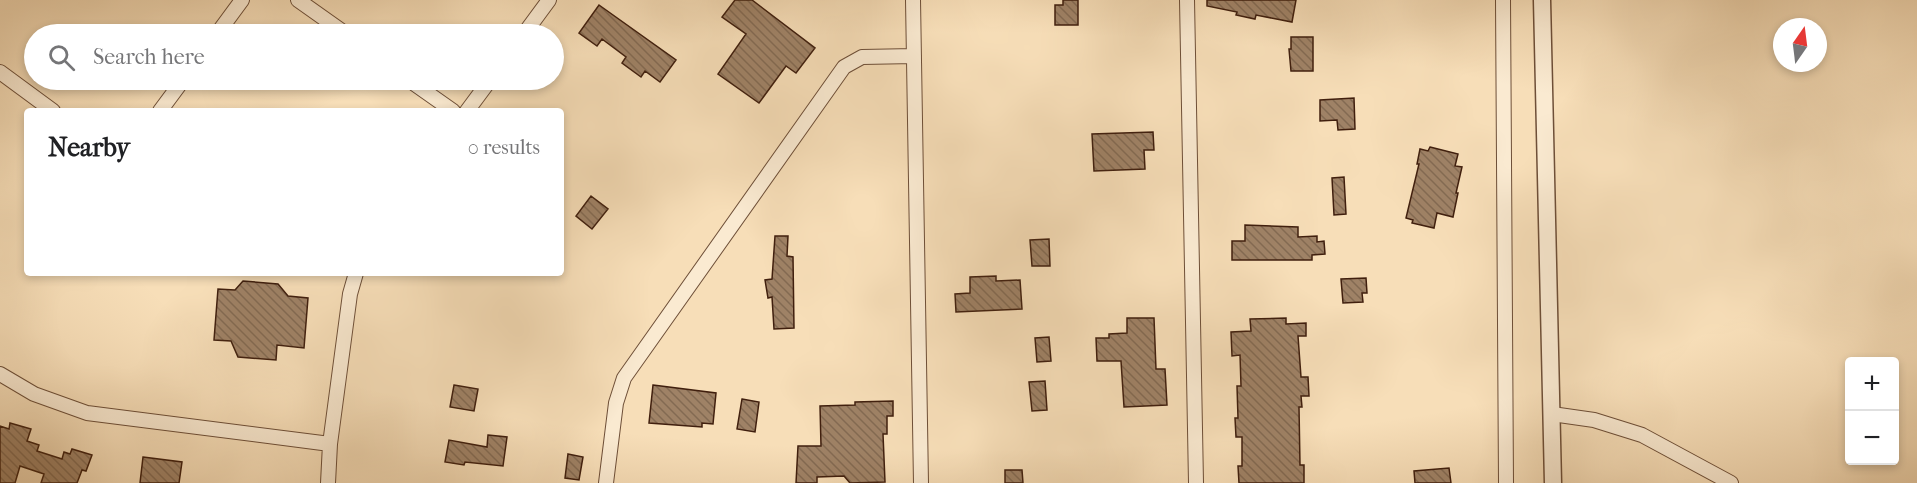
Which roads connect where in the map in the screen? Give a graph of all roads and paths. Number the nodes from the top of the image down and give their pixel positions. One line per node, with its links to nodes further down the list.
1 (242, 0): 8 (street)
2 (298, 0): 9 (street)
3 (549, 0): 10 (street)
4 (913, 0): 11 (street)
5 (1187, 0): 29 (street)
6 (1503, 0): 30 (street)
7 (1542, 0): 24 (street)
8 (224, 24)
9 (332, 24)
10 (531, 24)
11 (914, 56): 27 (street); 28 (street)
12 (0, 72): 13 (street)
13 (24, 90)
14 (24, 90): 18 (street)
15 (176, 90): 19 (street)
16 (423, 90): 20 (street)
17 (483, 90): 21 (street)
18 (49, 108)
19 (162, 108)
20 (449, 108)
21 (469, 108)
22 (355, 276): 25 (street)
23 (0, 374): 25 (street)
24 (1552, 414): 31 (street); 32 (street)
25 (330, 444): 26 (street)
26 (328, 483)
27 (606, 483)
28 (921, 483)
29 (1196, 483)
30 (1506, 483)
31 (1553, 483)
32 (1731, 483)

